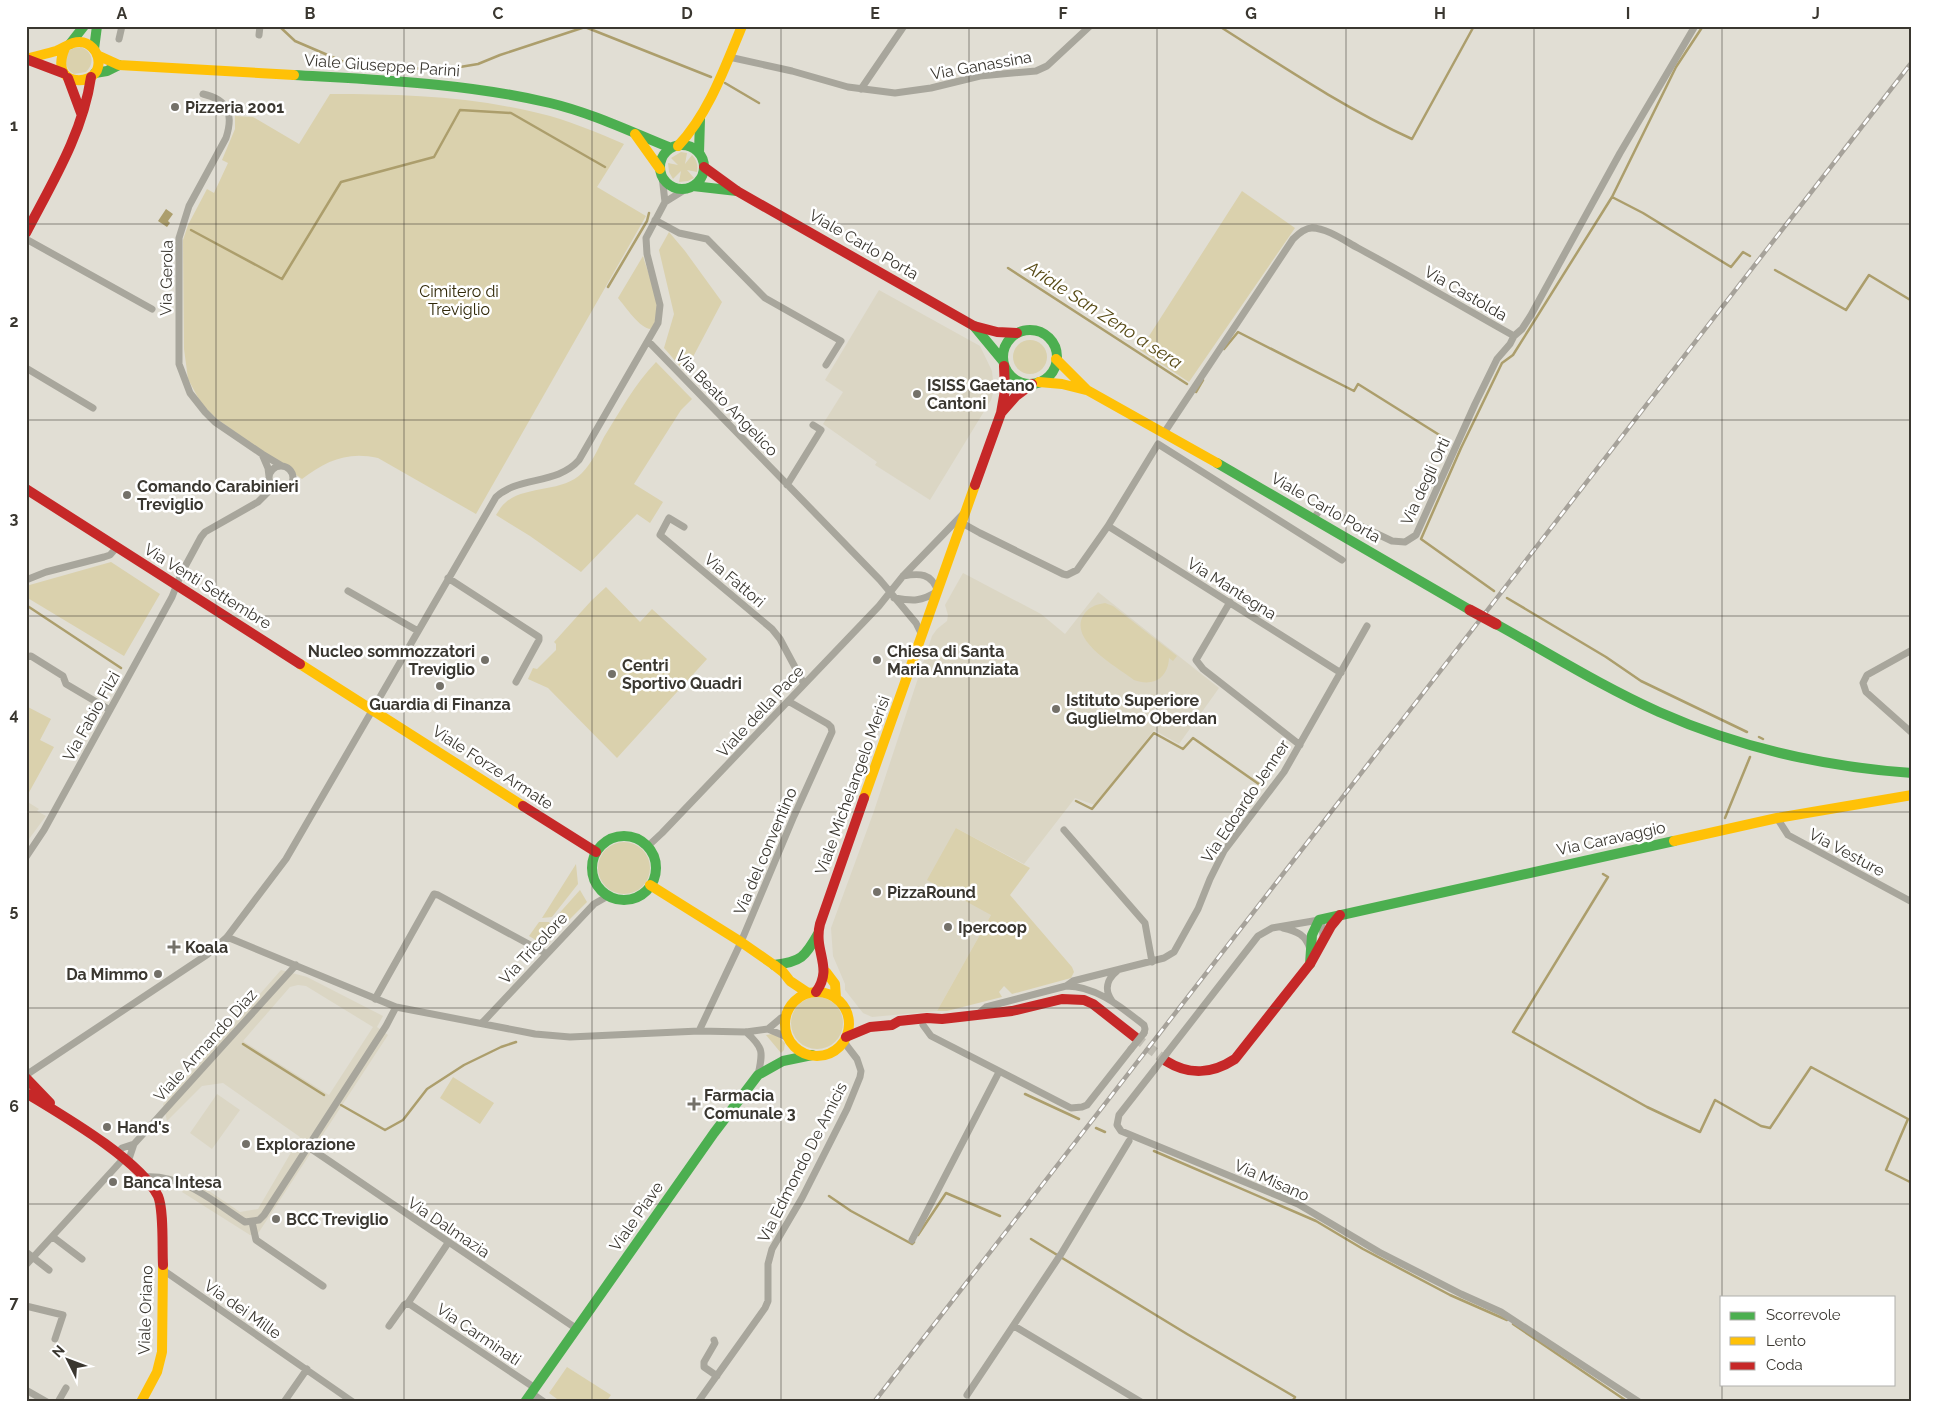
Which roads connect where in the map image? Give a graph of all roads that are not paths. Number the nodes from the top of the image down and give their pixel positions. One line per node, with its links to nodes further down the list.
1 (84, 26): 11 (main road)
2 (96, 26): 12 (main road)
3 (122, 26): 10 (street)
4 (260, 26): 9 (street)
5 (742, 26): 13 (main road)
6 (904, 26): 18 (street)
7 (1090, 26): 18 (street, Via Ganassina)
8 (1695, 26): 36 (street, Via Castolda)
9 (260, 35)
10 (119, 38)
11 (68, 46): 12 (main road); 14 (main road); 16 (main road)
12 (96, 52): 15 (main road); 17 (main road)
13 (729, 57): 18 (street, Via Ganassina); 21 (main road)
14 (26, 59): 16 (main road)
15 (119, 65): 17 (main road); 22 (main road, Viale Giuseppe Parini)
16 (65, 75): 17 (main road); 20 (main road)
17 (93, 75): 20 (main road)
18 (862, 89)
19 (203, 94): 48 (street, Via Gerola)
20 (81, 114): 31 (main road)
21 (701, 115): 23 (main road); 24 (main road)
22 (635, 134): 23 (main road, Viale Giuseppe Parini); 26 (main road)
23 (675, 147): 24 (main road); 26 (main road)
24 (699, 153): 25 (main road)
25 (704, 167): 27 (main road); 28 (main road, Viale Carlo Porta)
26 (661, 173): 27 (main road, Viale Carlo Porta); 29 (street)
27 (689, 188): 28 (main road, Viale Carlo Porta); 29 (street)
28 (737, 191): 34 (main road, Viale Carlo Porta)
29 (665, 202): 30 (street)
30 (656, 220): 37 (street); 40 (street)
31 (26, 233)
32 (26, 239): 33 (street)
33 (152, 309)
34 (974, 326): 35 (main road, Viale Carlo Porta); 39 (main road, Viale Carlo Porta)
35 (1017, 333): 38 (main road, Viale Carlo Porta); 39 (main road)
36 (1514, 336): 47 (street, Via Castolda); 55 (street, Via degli Orti)
37 (648, 341): 51 (street, Via Beato Angelico); 62 (street)
38 (1056, 359): 42 (main road); 43 (main road)
39 (1004, 363): 42 (main road, Viale Carlo Porta); 45 (main road, Viale Michelangelo Merisi)
40 (826, 365)
41 (26, 368): 44 (street)
42 (1035, 383): 43 (main road, Viale Carlo Porta); 45 (main road, Viale Michelangelo Merisi)
43 (1088, 390): 47 (main road, Viale Carlo Porta)
44 (93, 408)
45 (1001, 413): 54 (main road, Viale Michelangelo Merisi)
46 (813, 425): 51 (street, Via Beato Angelico)
47 (1164, 433): 55 (main road, Viale Carlo Porta)
48 (262, 454): 49 (street, Via Gerola); 50 (street)
49 (282, 466): 50 (street); 52 (street)
50 (269, 477): 52 (street)
51 (787, 484): 67 (street, Via Beato Angelico)
52 (273, 487): 64 (street)
53 (26, 489): 59 (main road, Via Venti Settembre)
54 (966, 511): 56 (main road, Viale Michelangelo Merisi); 61 (street, Viale della Pace)
55 (1314, 518): 82 (main road, Viale Carlo Porta, bridge)
56 (962, 522): 57 (street); 66 (main road, Viale Michelangelo Merisi)
57 (1108, 526): 60 (street); 68 (street, Via Mantegna)
58 (684, 527): 76 (street, Via Fattori)
59 (117, 547): 63 (street); 64 (main road, Via Venti Settembre)
60 (1342, 560)
61 (903, 576): 66 (street); 67 (street, Viale della Pace)
62 (448, 578): 70 (street); 75 (street)
63 (26, 580)
64 (178, 586): 78 (main road, Via Venti Settembre); 79 (street, Via Fabio Filzi)
65 (348, 591): 70 (street)
66 (938, 591): 67 (street); 71 (main road, Viale Michelangelo Merisi)
67 (892, 595): 71 (street); 76 (street, Viale della Pace)
68 (1230, 602): 74 (street, Via Mantegna); 81 (street)
69 (1367, 626): 74 (street, Via Edoardo Jenner)
70 (418, 631): 78 (street)
71 (922, 635): 95 (main road, Viale Michelangelo Merisi)
72 (1912, 650): 80 (street)
73 (26, 657): 79 (street)
74 (1341, 673): 81 (street, Via Edoardo Jenner)
75 (516, 682)
76 (804, 684): 77 (street, Viale della Pace)
77 (788, 701): 86 (street, Viale della Pace); 98 (street, Via del conventino)
78 (373, 709): 87 (main road, Viale Forze Armate); 96 (street)
79 (110, 710): 88 (street, Via Fabio Filzi)
80 (1912, 733)
81 (1300, 745): 101 (street, Via Edoardo Jenner)
82 (1912, 773)
83 (1912, 795): 84 (main road, Via Caravaggio)
84 (1778, 818): 91 (street, Via Vesture); 92 (main road, Via Caravaggio)
85 (1064, 830): 101 (street)
86 (648, 846): 87 (main road); 89 (main road)
87 (596, 852): 90 (main road)
88 (26, 858)
89 (650, 886): 90 (main road); 98 (main road)
90 (608, 896): 100 (street, Via Tricolore)
91 (1912, 902)
92 (1340, 915): 93 (main road, Via Caravaggio); 97 (main road)
93 (1319, 920): 94 (street, Via Misano); 97 (street); 99 (main road)
94 (1281, 928): 99 (street); 130 (street, Via Misano)
95 (818, 934): 104 (main road); 106 (main road, Viale Michelangelo Merisi)
96 (227, 937): 103 (street); 134 (street)
97 (1323, 937): 102 (main road)
98 (741, 942): 104 (main road); 124 (street, Via del conventino)
99 (1310, 950): 102 (main road)
100 (547, 954): 111 (street); 119 (street, Via Tricolore)
101 (1152, 962): 105 (street, Via Edoardo Jenner)
102 (1310, 964): 130 (main road)
103 (296, 965): 111 (street); 138 (street, Viale Armando Diaz)
104 (774, 965): 107 (main road)
105 (1117, 971): 108 (street, Via Edoardo Jenner); 112 (street)
106 (826, 972): 109 (main road); 110 (main road, Viale Michelangelo Merisi)
107 (790, 981): 109 (main road); 113 (main road)
108 (1066, 986): 112 (street); 115 (street, Via Edoardo Jenner)
109 (812, 993): 110 (main road); 113 (main road)
110 (836, 998): 116 (main road)
111 (375, 999): 114 (street)
112 (1113, 1002): 126 (street)
113 (792, 1004): 117 (main road)
114 (396, 1007): 119 (street); 139 (street)
115 (977, 1015): 118 (main road); 126 (main road)
116 (848, 1016): 122 (main road); 127 (main road)
117 (786, 1017): 123 (street); 128 (main road)
118 (942, 1019): 120 (main road); 121 (main road)
119 (482, 1023): 124 (street)
120 (892, 1025): 121 (main road); 122 (main road)
121 (923, 1025): 132 (street)
122 (870, 1027): 127 (main road)
123 (768, 1029): 125 (street); 128 (street)
124 (700, 1031): 125 (street)
125 (746, 1032): 133 (street)
126 (1139, 1035): 132 (street, bridge)
127 (845, 1038): 129 (main road); 161 (street, Via Edmondo De Amicis)
128 (791, 1041): 129 (main road); 131 (main road)
129 (812, 1055): 131 (main road, Viale Piave)
130 (1166, 1057): 174 (street, Via Misano, bridge)
131 (783, 1061): 133 (main road, Viale Piave)
132 (999, 1072): 144 (street)
133 (758, 1075): 157 (main road, Viale Piave)
134 (26, 1076): 136 (main road)
135 (26, 1093): 136 (main road)
136 (60, 1113): 140 (main road, Viale Oriano)
137 (1129, 1141): 156 (street)
138 (134, 1144): 140 (street, Viale Armando Diaz); 140 (street, Viale Armando Diaz)
139 (307, 1146): 142 (street); 145 (street, Via Dalmazia)
140 (123, 1158): 141 (main road, Viale Oriano); 143 (street)
141 (143, 1177): 142 (street); 151 (main road, Viale Oriano)
142 (252, 1222): 152 (street)
143 (53, 1237): 147 (street); 148 (street)
144 (912, 1240)
145 (448, 1243): 153 (street); 157 (street, Via Dalmazia)
146 (26, 1252): 147 (street)
147 (33, 1257): 149 (street); 150 (street)
148 (82, 1258)
149 (26, 1265)
150 (49, 1270)
151 (163, 1270): 160 (street, Via dei Mille); 168 (main road, Viale Oriano)
152 (322, 1286)
153 (408, 1303): 155 (street); 164 (street, Via Carminati)
154 (27, 1308): 158 (street)
155 (389, 1326)
156 (1014, 1326): 165 (street); 173 (street)
157 (577, 1329): 164 (main road, Viale Piave)
158 (55, 1339)
159 (714, 1340): 161 (street)
160 (307, 1369): 169 (street); 170 (street, Via dei Mille)
161 (717, 1376): 172 (street, Via Edmondo De Amicis)
162 (66, 1388): 167 (street)
163 (26, 1390): 166 (street)
164 (530, 1394): 171 (street)
165 (967, 1395)
166 (47, 1402)
167 (58, 1402)
168 (141, 1402)
169 (284, 1402)
170 (354, 1402)
171 (544, 1402)
172 (698, 1402)
173 (1141, 1402)
174 (1639, 1402)

